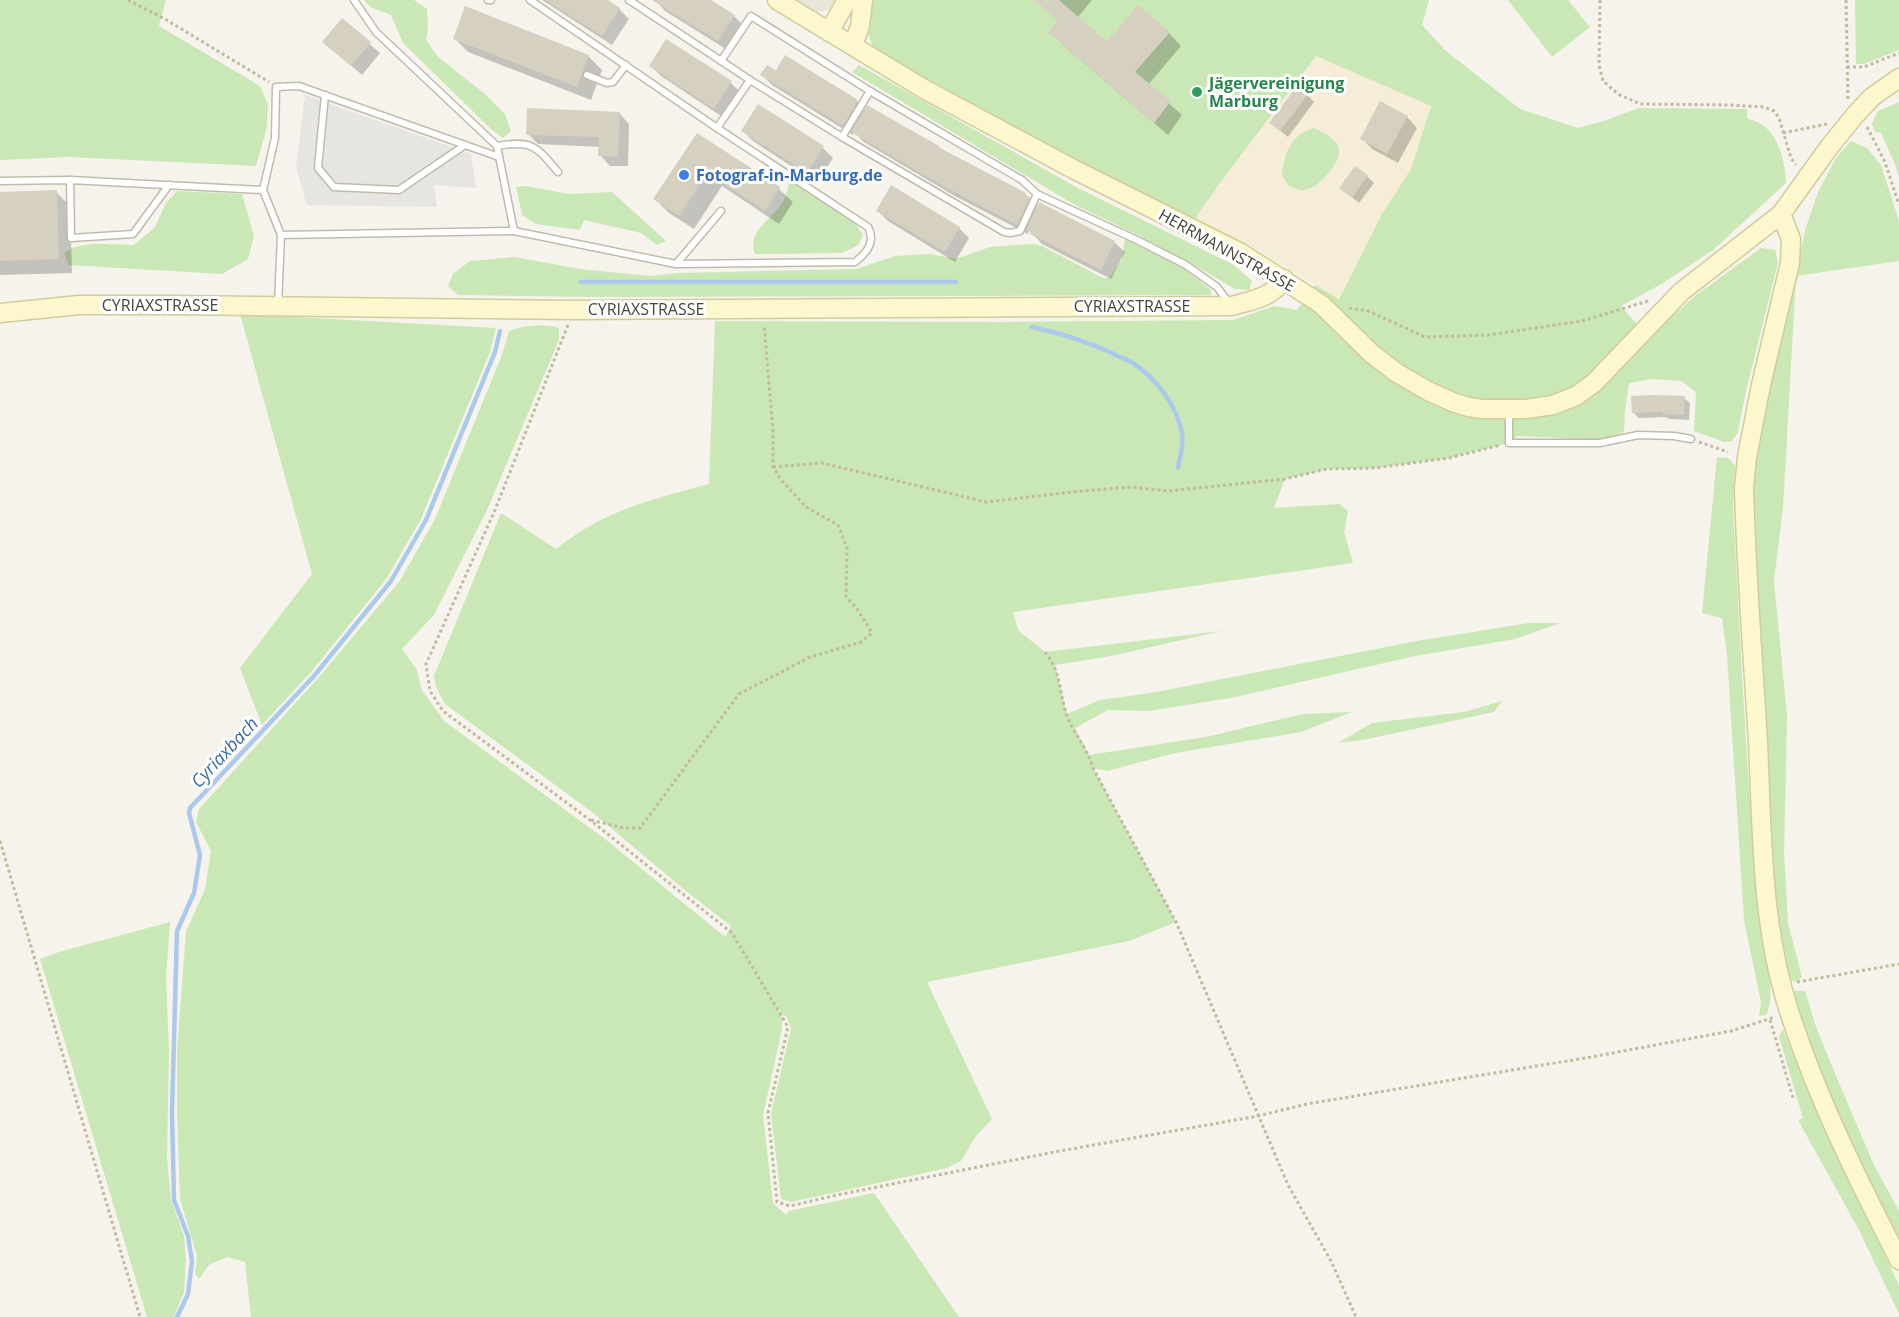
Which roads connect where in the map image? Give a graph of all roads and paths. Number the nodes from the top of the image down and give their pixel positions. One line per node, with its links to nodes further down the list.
1 (128, 0): 19 (path)
2 (354, 0): 28 (lane)
3 (530, 0): 14 (lane)
4 (629, 0): 13 (lane)
5 (777, 0): 10 (street, HERRMANNSTRASSE)
6 (847, 0): 10 (street)
7 (863, 0): 11 (street)
8 (1600, 0): 25 (path)
9 (1846, 0): 15 (path)
10 (829, 32): 11 (street, HERRMANNSTRASSE)
11 (853, 46): 43 (street, HERRMANNSTRASSE)
12 (1899, 54): 15 (path)
13 (721, 61): 18 (lane); 20 (lane)
14 (626, 65): 16 (lane); 24 (lane)
15 (1847, 67): 22 (path)
16 (587, 75)
17 (1899, 78): 22 (street, HERRMANNSTRASSE)
18 (750, 80): 24 (lane); 26 (lane)
19 (276, 87): 21 (lane); 35 (lane)
20 (870, 91): 26 (lane); 36 (lane)
21 (326, 95): 27 (lane); 27 (lane)
22 (1856, 114): 31 (street, HERRMANNSTRASSE); 37 (path)
23 (1828, 124): 25 (path)
24 (717, 128): 42 (lane)
25 (1782, 133): 31 (path)
26 (842, 137): 36 (lane)
27 (465, 145): 29 (lane)
28 (497, 146): 29 (lane); 30 (lane)
29 (500, 157): 40 (lane)
30 (558, 172)
31 (1807, 179): 39 (street, HERRMANNSTRASSE)
32 (70, 180): 33 (lane); 34 (lane); 34 (lane)
33 (0, 181)
34 (169, 185): 35 (lane)
35 (263, 190): 41 (lane)
36 (1037, 194): 47 (lane)
37 (1899, 205)
38 (721, 211): 42 (lane)
39 (1781, 214): 51 (street, HERRMANNSTRASSE); 60 (street)
40 (514, 231): 41 (lane); 42 (lane)
41 (281, 236): 46 (lane)
42 (676, 264)
43 (1284, 279): 45 (street, HERRMANNSTRASSE); 47 (street, CYRIAXSTRASSE)
44 (1654, 300): 45 (path)
45 (1321, 304): 51 (street, HERRMANNSTRASSE)
46 (278, 305): 49 (street, CYRIAXSTRASSE); 50 (street, CYRIAXSTRASSE)
47 (1232, 306): 48 (street, CYRIAXSTRASSE)
48 (764, 309): 49 (street, CYRIAXSTRASSE); 55 (path)
49 (574, 310): 57 (path)
50 (0, 313)
51 (1509, 410): 53 (lane)
52 (1691, 439): 53 (lane); 54 (path)
53 (1509, 443): 55 (path)
54 (1728, 452)
55 (773, 467): 57 (path)
56 (1045, 652): 64 (path)
57 (590, 820): 64 (path)
58 (0, 841): 66 (path)
59 (1899, 964): 60 (path)
60 (1782, 985): 61 (street)
61 (1789, 1010): 62 (path); 65 (street)
62 (1770, 1020): 63 (path); 64 (path)
63 (1793, 1098)
64 (1258, 1116): 67 (path)
65 (1899, 1260)
66 (140, 1317)
67 (1356, 1317)

